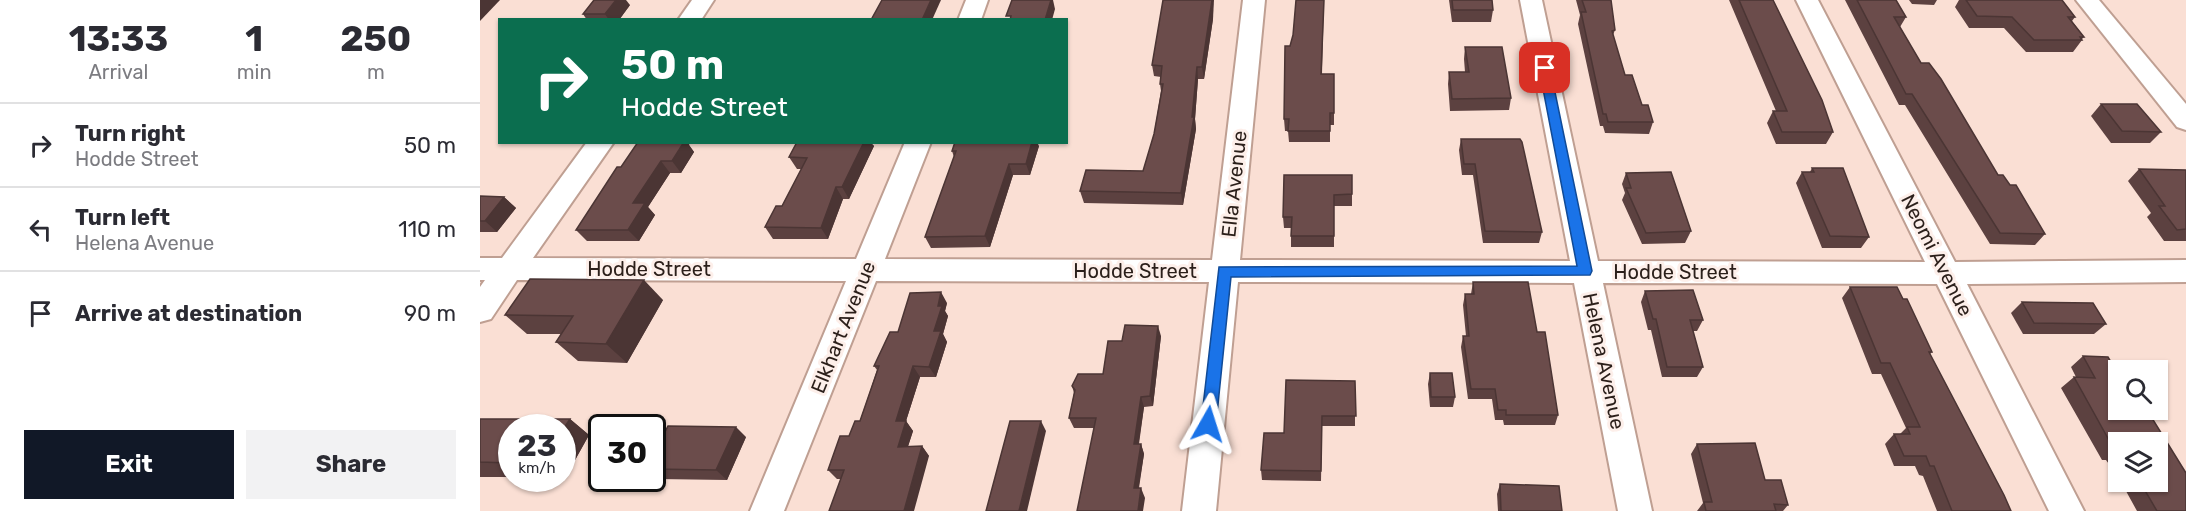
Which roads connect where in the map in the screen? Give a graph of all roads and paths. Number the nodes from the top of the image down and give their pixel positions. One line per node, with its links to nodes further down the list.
1 (703, 0): 7 (street)
2 (977, 0): 8 (street)
3 (1254, 0): 15 (street, Ella Avenue)
4 (1531, 0): 16 (street, Helena Avenue)
5 (1807, 0): 18 (street, Neomi Avenue)
6 (2087, 0): 9 (street)
7 (690, 18)
8 (970, 18)
9 (2186, 121)
10 (600, 144): 13 (street)
11 (917, 144): 14 (street, Elkhart Avenue)
12 (480, 269): 13 (street, Hodde Street)
13 (510, 269): 14 (street, Hodde Street); 19 (street)
14 (865, 271): 15 (street, Hodde Street); 20 (street, Elkhart Avenue)
15 (1224, 271): 16 (street, Hodde Street); 21 (street, Ella Avenue)
16 (1585, 271): 18 (street, Hodde Street); 22 (street, Helena Avenue)
17 (2186, 271): 18 (street, Hodde Street)
18 (1946, 273): 23 (street, Neomi Avenue)
19 (480, 310)
20 (767, 511)
21 (1199, 511)
22 (1635, 511)
23 (2067, 511)

